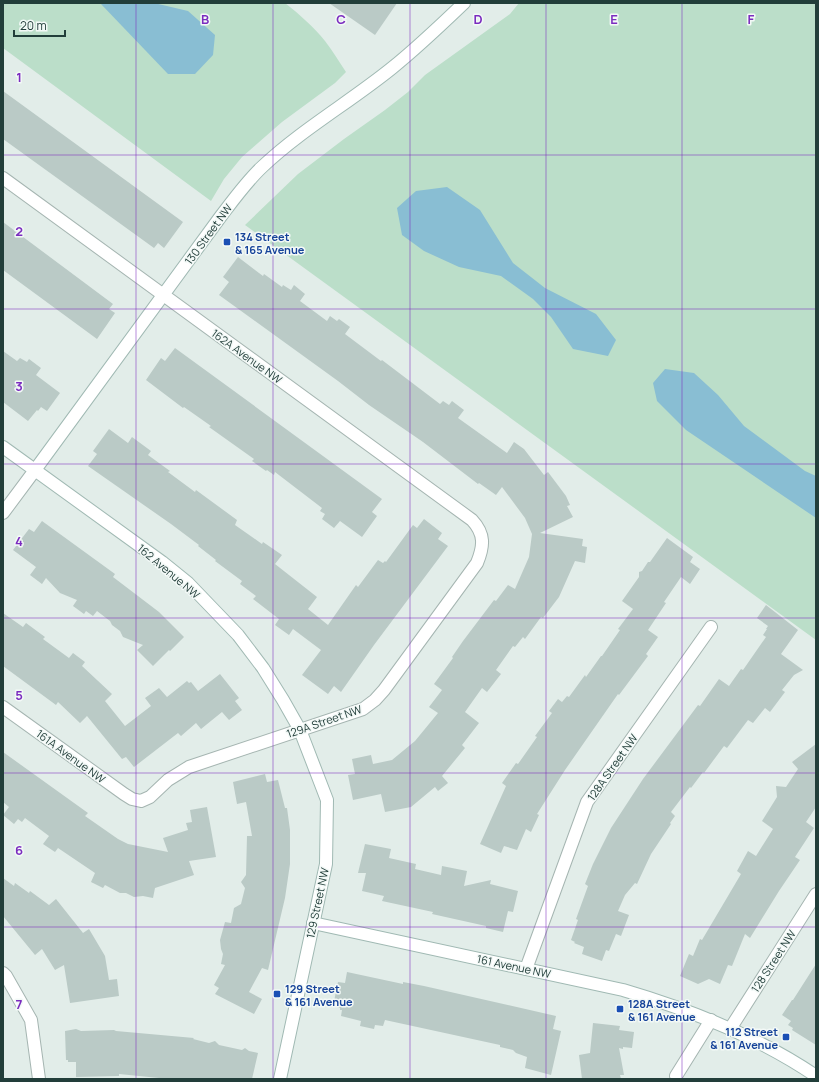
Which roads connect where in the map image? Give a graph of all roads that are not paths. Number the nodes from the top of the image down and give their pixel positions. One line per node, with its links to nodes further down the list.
1 (464, 3): 3 (street, 130 Street NW)
2 (3, 178): 3 (street, 162A Avenue NW)
3 (163, 295): 5 (street, 130 Street NW); 7 (street, 162A Avenue NW)
4 (3, 447): 5 (street, 162 Avenue NW)
5 (35, 470): 6 (street, 130 Street NW); 10 (street, 162 Avenue NW)
6 (3, 513)
7 (483, 540): 10 (street, 129A Street NW)
8 (711, 627): 14 (street, 128A Street NW)
9 (3, 707): 11 (street, 161A Avenue NW)
10 (300, 730): 11 (street, 129A Street NW); 13 (street, 129 Street NW)
11 (141, 802)
12 (816, 894): 17 (street, 128 Street NW)
13 (313, 923): 14 (street, 161 Avenue NW); 21 (street, 129 Street NW)
14 (526, 969): 16 (street, 161 Avenue NW)
15 (5, 975): 20 (street)
16 (711, 1020): 17 (street, 161 Avenue NW); 18 (street)
17 (730, 1029): 19 (street, 161 Avenue NW)
18 (676, 1076)
19 (816, 1076)
20 (39, 1079)
21 (280, 1079)

